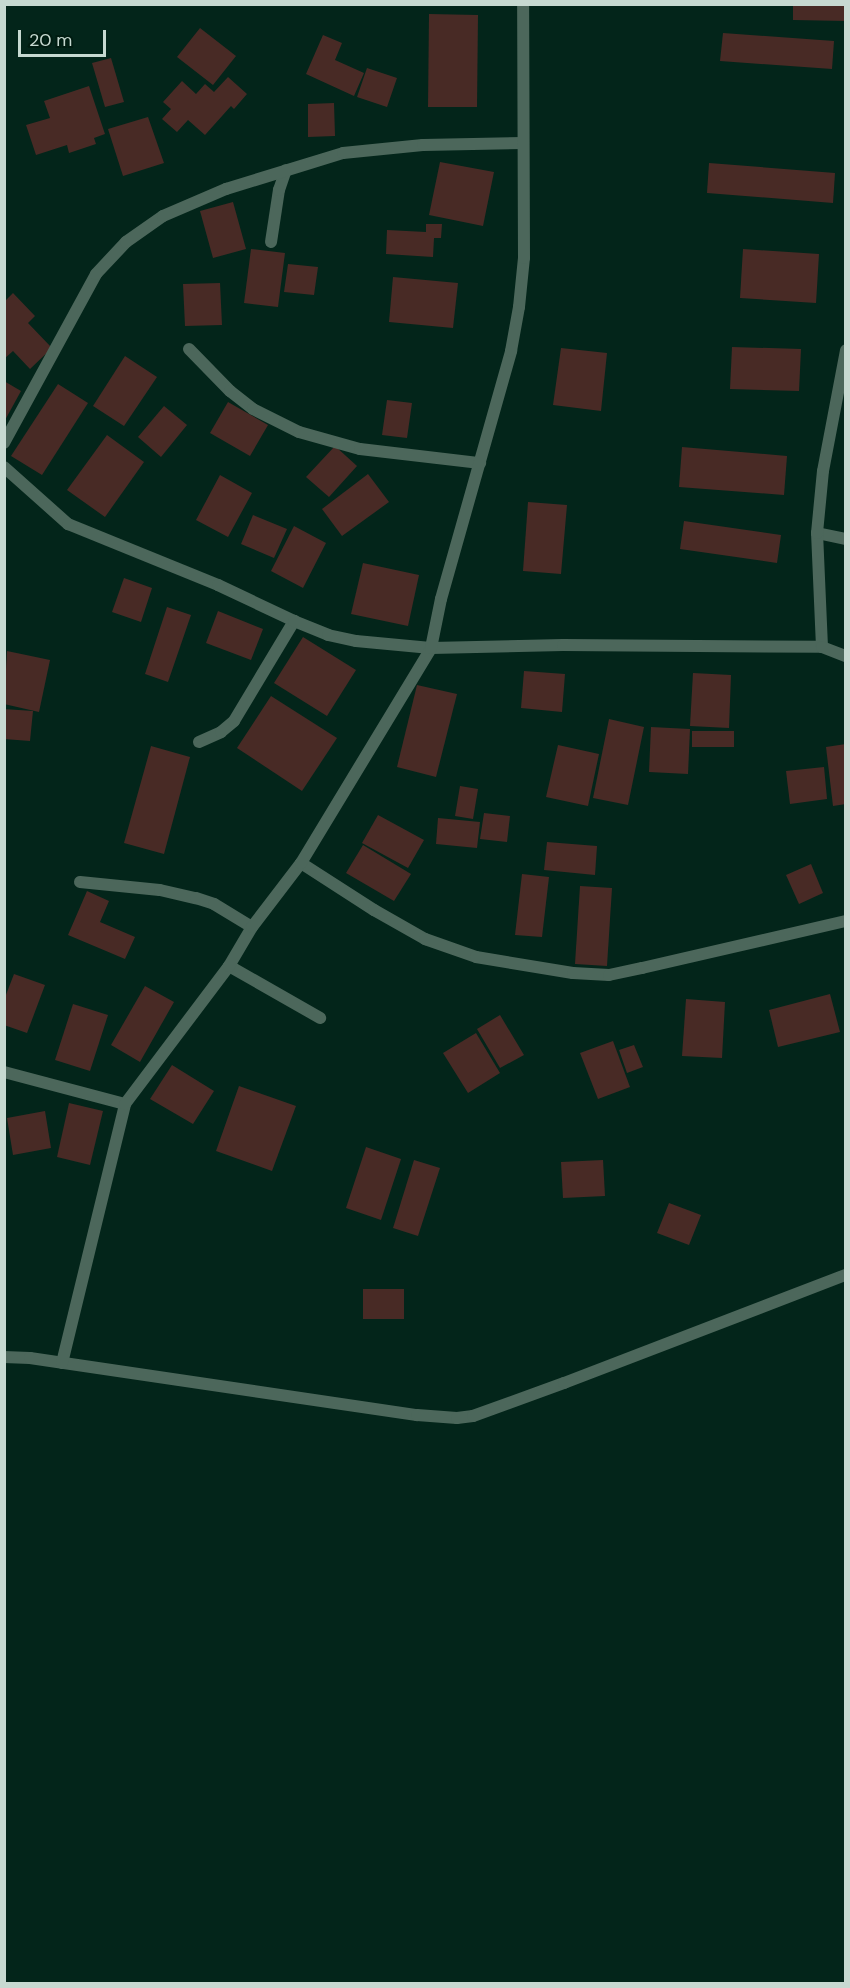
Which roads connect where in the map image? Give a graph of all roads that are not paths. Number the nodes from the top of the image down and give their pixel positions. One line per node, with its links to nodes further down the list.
1 (523, 4): 2 (street)
2 (523, 143): 3 (street); 8 (street)
3 (286, 170): 4 (street); 7 (street)
4 (271, 242)
5 (189, 349): 8 (street)
6 (846, 350): 10 (street)
7 (4, 443)
8 (480, 463): 14 (street)
9 (4, 467): 12 (street)
10 (817, 533): 11 (street); 13 (street)
11 (846, 539)
12 (294, 621): 14 (street); 16 (street)
13 (822, 647): 14 (street); 15 (street)
14 (431, 648): 17 (street)
15 (846, 656)
16 (199, 742)
17 (302, 863): 19 (street); 20 (street)
18 (80, 882): 20 (street)
19 (846, 921)
20 (252, 927): 21 (street)
21 (229, 966): 22 (street); 24 (street)
22 (320, 1018)
23 (4, 1072): 24 (street)
24 (125, 1104): 27 (street)
25 (846, 1275): 27 (street)
26 (4, 1357): 27 (street)
27 (62, 1363)

